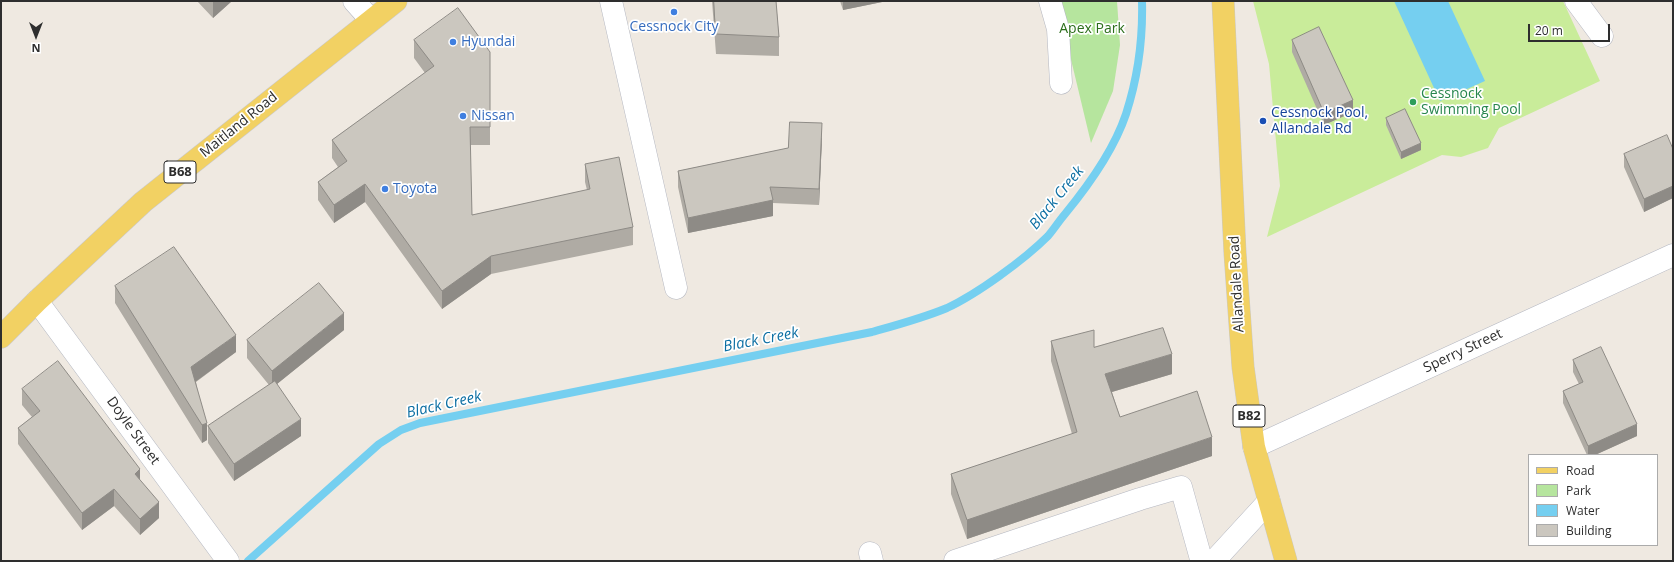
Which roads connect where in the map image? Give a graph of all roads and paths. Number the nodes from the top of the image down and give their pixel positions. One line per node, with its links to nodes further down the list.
1 (354, 1): 7 (street)
2 (396, 1): 7 (main road, Maitland Road / B68)
3 (611, 1): 11 (street)
4 (1050, 1): 9 (street)
5 (1223, 1): 14 (main road, Allandale Road / B82)
6 (1576, 1): 8 (street)
7 (371, 20): 12 (main road, Maitland Road / B68)
8 (1602, 36)
9 (1061, 83)
10 (1673, 255): 14 (street, Sperry Street)
11 (676, 288)
12 (37, 301): 13 (main road, Maitland Road / B68); 16 (street, Doyle Street)
13 (1, 337)
14 (1254, 447): 15 (main road, Allandale Road / B82)
15 (1269, 500): 18 (street); 19 (main road, Allandale Road / B82)
16 (223, 554)
17 (955, 561): 18 (street)
18 (1205, 561)
19 (1286, 561)

